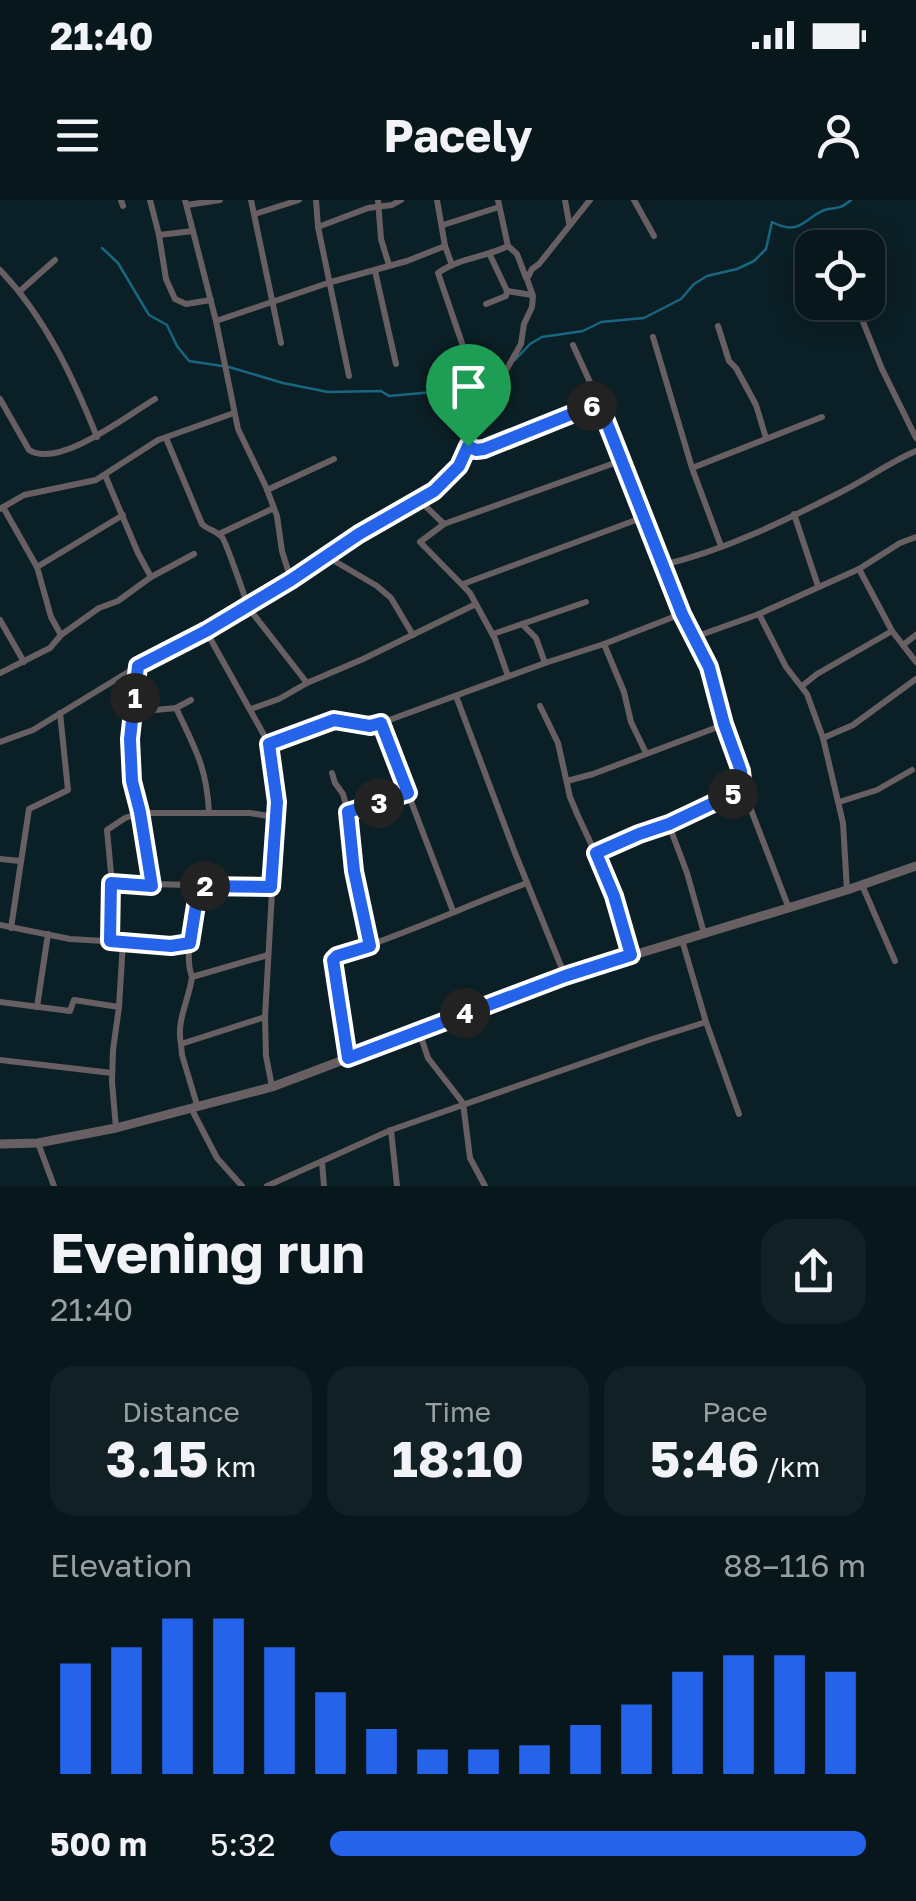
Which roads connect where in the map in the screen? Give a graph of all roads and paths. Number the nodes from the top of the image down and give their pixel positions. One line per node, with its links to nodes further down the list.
1 (150, 200): 19 (street)
2 (220, 200): 11 (street)
3 (251, 200): 14 (street)
4 (299, 200): 14 (street)
5 (316, 200): 17 (street)
6 (402, 200): 12 (street)
7 (437, 200): 16 (street)
8 (564, 200): 15 (street)
9 (590, 200): 15 (street)
10 (634, 200): 20 (street)
11 (186, 202): 18 (street)
12 (378, 204): 17 (street); 25 (street)
13 (498, 204): 16 (street); 22 (street)
14 (255, 214): 35 (street)
15 (569, 224): 29 (street)
16 (443, 226): 21 (street)
17 (318, 227): 30 (street)
18 (193, 231): 19 (street); 34 (street)
19 (160, 235): 34 (street)
20 (654, 236)
21 (445, 246): 25 (street); 26 (street)
22 (508, 246): 23 (street); 29 (street)
23 (490, 255): 26 (street); 32 (street)
24 (55, 260): 31 (street)
25 (389, 265): 28 (street)
26 (452, 265): 43 (street)
27 (0, 270): 31 (street)
28 (375, 271): 30 (street); 44 (street)
29 (527, 279): 33 (street)
30 (331, 282): 35 (street); 45 (street)
31 (20, 291): 51 (street)
32 (507, 292): 33 (street); 36 (street)
33 (533, 296): 55 (street)
34 (211, 300): 38 (street)
35 (274, 303): 38 (street); 41 (street)
36 (486, 304)
37 (862, 320): 54 (street)
38 (216, 322): 49 (street)
39 (718, 326): 53 (street)
40 (654, 338): 59 (street)
41 (281, 343)
42 (574, 345): 48 (street)
43 (465, 352)
44 (396, 364)
45 (349, 376)
46 (0, 398): 51 (street)
47 (156, 399): 51 (street)
48 (599, 403): 55 (street); 58 (street)
49 (234, 413): 52 (street); 61 (street)
50 (822, 417): 53 (street)
51 (97, 437)
52 (166, 438): 60 (street); 69 (street)
53 (766, 438): 59 (street)
54 (916, 438)
55 (468, 446): 62 (street)
56 (916, 451): 65 (street)
57 (334, 458): 61 (street)
58 (623, 460): 67 (street); 68 (street)
59 (692, 468): 71 (street)
60 (104, 475): 63 (street); 66 (street)
61 (267, 490): 64 (street)
62 (419, 500): 68 (street); 73 (street)
63 (2, 508): 75 (street)
64 (274, 508): 69 (street); 78 (street)
65 (794, 514): 71 (street); 80 (street)
66 (122, 515): 75 (street); 77 (street)
67 (644, 517): 74 (street); 79 (street)
68 (444, 524): 79 (street)
69 (219, 534): 83 (street)
70 (916, 537): 76 (street)
71 (721, 546): 74 (street)
72 (194, 554): 77 (street)
73 (326, 556): 78 (street); 90 (street)
74 (663, 565): 84 (street)
75 (37, 567): 92 (street)
76 (859, 569): 80 (street); 89 (street)
77 (151, 578): 92 (street)
78 (291, 580): 83 (street)
79 (463, 584): 82 (street)
80 (818, 586): 85 (street)
81 (586, 602): 87 (street)
82 (476, 604): 90 (street); 91 (street)
83 (247, 606): 88 (street); 104 (street)
84 (682, 614): 94 (street); 95 (street)
85 (759, 614): 94 (street); 105 (street)
86 (0, 620): 97 (street)
87 (522, 624): 91 (street); 99 (street)
88 (206, 631): 100 (street); 110 (street)
89 (892, 632): 96 (street); 105 (street)
90 (413, 634): 104 (street)
91 (492, 634): 102 (street)
92 (61, 635): 97 (street)
93 (916, 635): 96 (street)
94 (692, 638): 114 (street)
95 (604, 644): 99 (street); 118 (street)
96 (902, 645): 98 (street)
97 (24, 662): 101 (street)
98 (916, 662)
99 (545, 663): 102 (street)
100 (138, 666): 111 (street); 112 (street)
101 (0, 673)
102 (508, 676): 106 (street)
103 (916, 680): 115 (street)
104 (307, 683): 110 (street)
105 (802, 686): 115 (street)
106 (456, 696): 113 (street); 135 (street)
107 (191, 700): 109 (street)
108 (540, 706): 121 (street)
109 (176, 708): 111 (street); 126 (street)
110 (250, 710): 117 (street)
111 (134, 712): 125 (street)
112 (60, 714): 116 (street); 132 (street)
113 (381, 723): 117 (street); 123 (street)
114 (724, 724): 118 (street); 122 (street)
115 (823, 738): 124 (street)
116 (0, 742)
117 (269, 744): 128 (street)
118 (646, 752): 121 (street)
119 (912, 770): 124 (street)
120 (332, 773): 127 (street)
121 (567, 781): 130 (street)
122 (743, 789): 129 (street); 141 (street)
123 (408, 793): 127 (street); 142 (street)
124 (839, 802): 140 (street)
125 (140, 812): 126 (street); 134 (street); 137 (street)
126 (209, 812): 128 (street)
127 (348, 812): 151 (street)
128 (275, 818): 139 (street)
129 (669, 824): 130 (street); 145 (street)
130 (596, 853): 153 (street)
131 (0, 858): 132 (street)
132 (20, 861): 144 (street)
133 (916, 866): 136 (street)
134 (111, 883): 137 (street); 148 (street)
135 (527, 883): 142 (street); 155 (street)
136 (862, 884): 140 (street); 154 (street)
137 (152, 886): 138 (street)
138 (199, 886): 139 (street); 150 (street)
139 (271, 887): 152 (street)
140 (846, 890): 141 (street)
141 (788, 906): 145 (street)
142 (454, 911): 151 (street)
143 (0, 925): 144 (street)
144 (10, 928): 146 (street)
145 (704, 933): 147 (street)
146 (48, 934): 148 (street); 158 (street)
147 (682, 940): 153 (street); 161 (street)
148 (110, 941): 149 (street)
149 (123, 942): 150 (street); 159 (street)
150 (190, 943): 156 (street)
151 (370, 946): 164 (street)
152 (268, 955): 156 (street); 160 (street)
153 (631, 955): 155 (street)
154 (895, 961)
155 (565, 976): 162 (street)
156 (192, 977): 163 (street)
157 (0, 1002): 158 (street)
158 (37, 1007): 159 (street)
159 (120, 1007): 166 (street)
160 (265, 1017): 163 (street); 167 (street)
161 (706, 1022): 168 (street); 170 (street)
162 (420, 1031): 164 (street); 168 (street)
163 (181, 1044): 169 (street)
164 (348, 1058): 167 (street)
165 (0, 1060): 166 (street)
166 (112, 1072): 171 (street)
167 (272, 1087): 169 (street)
168 (462, 1103): 172 (street); 181 (street)
169 (194, 1106): 171 (street); 177 (street)
170 (739, 1114)
171 (116, 1128): 173 (street)
172 (391, 1130): 175 (street); 180 (street)
173 (38, 1143): 174 (street); 176 (street)
174 (0, 1144)
175 (322, 1162): 178 (street); 179 (street)
176 (54, 1186)
177 (242, 1186)
178 (267, 1186)
179 (324, 1186)
180 (397, 1186)
181 (485, 1186)

